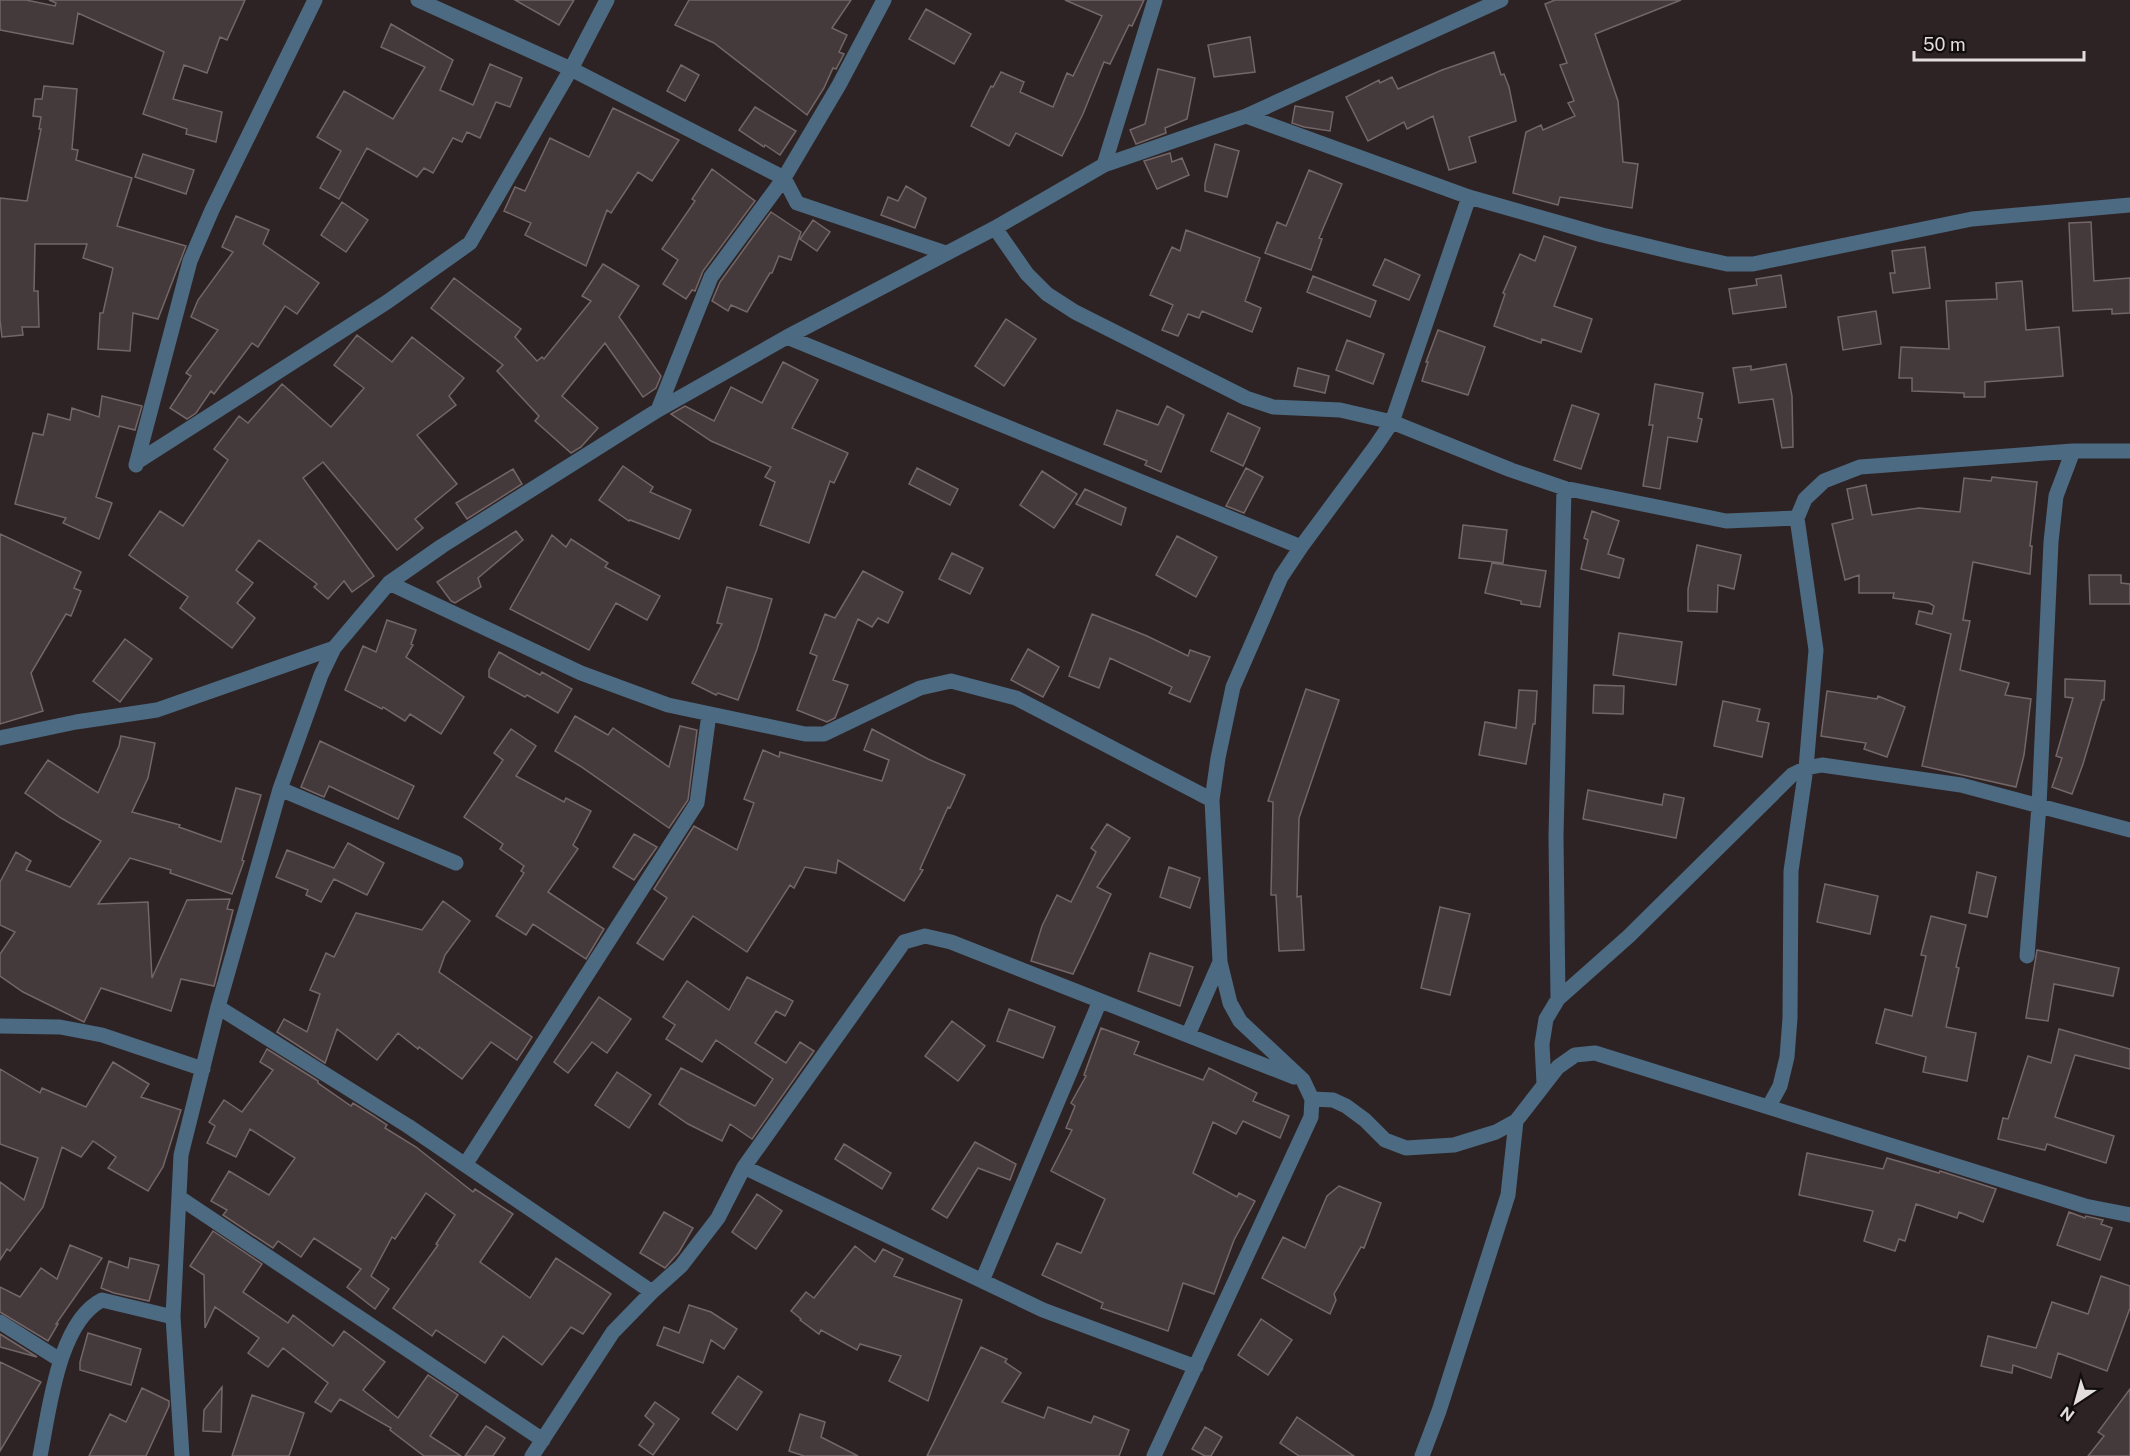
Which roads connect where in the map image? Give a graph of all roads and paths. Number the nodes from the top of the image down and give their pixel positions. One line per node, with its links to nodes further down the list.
1 (315, 0): 7 (street)
2 (418, 0): 7 (street)
3 (607, 0): 7 (street)
4 (884, 0): 10 (street)
5 (1155, 0): 9 (street)
6 (1501, 0): 8 (street)
7 (571, 69): 10 (street)
8 (1246, 116): 9 (street); 11 (street)
9 (1104, 165): 13 (street)
10 (784, 178): 14 (street); 16 (street)
11 (1469, 197): 12 (street); 17 (street)
12 (2130, 205)
13 (995, 228): 14 (street); 17 (street)
14 (946, 254): 15 (street)
15 (787, 337): 16 (street); 22 (street)
16 (658, 410): 23 (street)
17 (1392, 422): 20 (street); 22 (street)
18 (2073, 451): 19 (street); 21 (street); 30 (street)
19 (2130, 451)
20 (1564, 488): 21 (street); 35 (street)
21 (1797, 518): 27 (street)
22 (1301, 547): 29 (street)
23 (389, 583): 24 (street); 25 (street)
24 (334, 648): 26 (street); 28 (street)
25 (710, 714): 29 (street); 46 (street)
26 (0, 738)
27 (1806, 768): 30 (street); 35 (street); 44 (street)
28 (280, 789): 32 (street); 37 (street)
29 (1212, 800): 34 (street)
30 (2039, 806): 31 (street); 33 (street)
31 (2130, 830)
32 (456, 863)
33 (2027, 956)
34 (1220, 962): 39 (street); 41 (street)
35 (1558, 999): 42 (street)
36 (1100, 1001): 39 (street); 47 (street); 50 (street)
37 (218, 1007): 40 (street); 46 (street)
38 (1, 1028): 40 (street)
39 (1188, 1035): 41 (street)
40 (202, 1069): 48 (street)
41 (1303, 1080): 43 (street)
42 (1544, 1084): 44 (street); 45 (street)
43 (1312, 1099): 45 (street); 55 (street)
44 (1769, 1106): 49 (street)
45 (1516, 1121): 61 (street)
46 (465, 1165): 51 (street)
47 (744, 1167): 50 (street); 51 (street)
48 (180, 1198): 52 (street); 56 (street)
49 (2130, 1215)
50 (982, 1281): 55 (street)
51 (652, 1292): 56 (street)
52 (173, 1317): 54 (street); 58 (street)
53 (0, 1322): 54 (street)
54 (60, 1360): 57 (street)
55 (1196, 1367): 60 (street)
56 (543, 1440): 59 (street)
57 (40, 1456)
58 (182, 1456)
59 (532, 1456)
60 (1154, 1456)
61 (1422, 1456)

